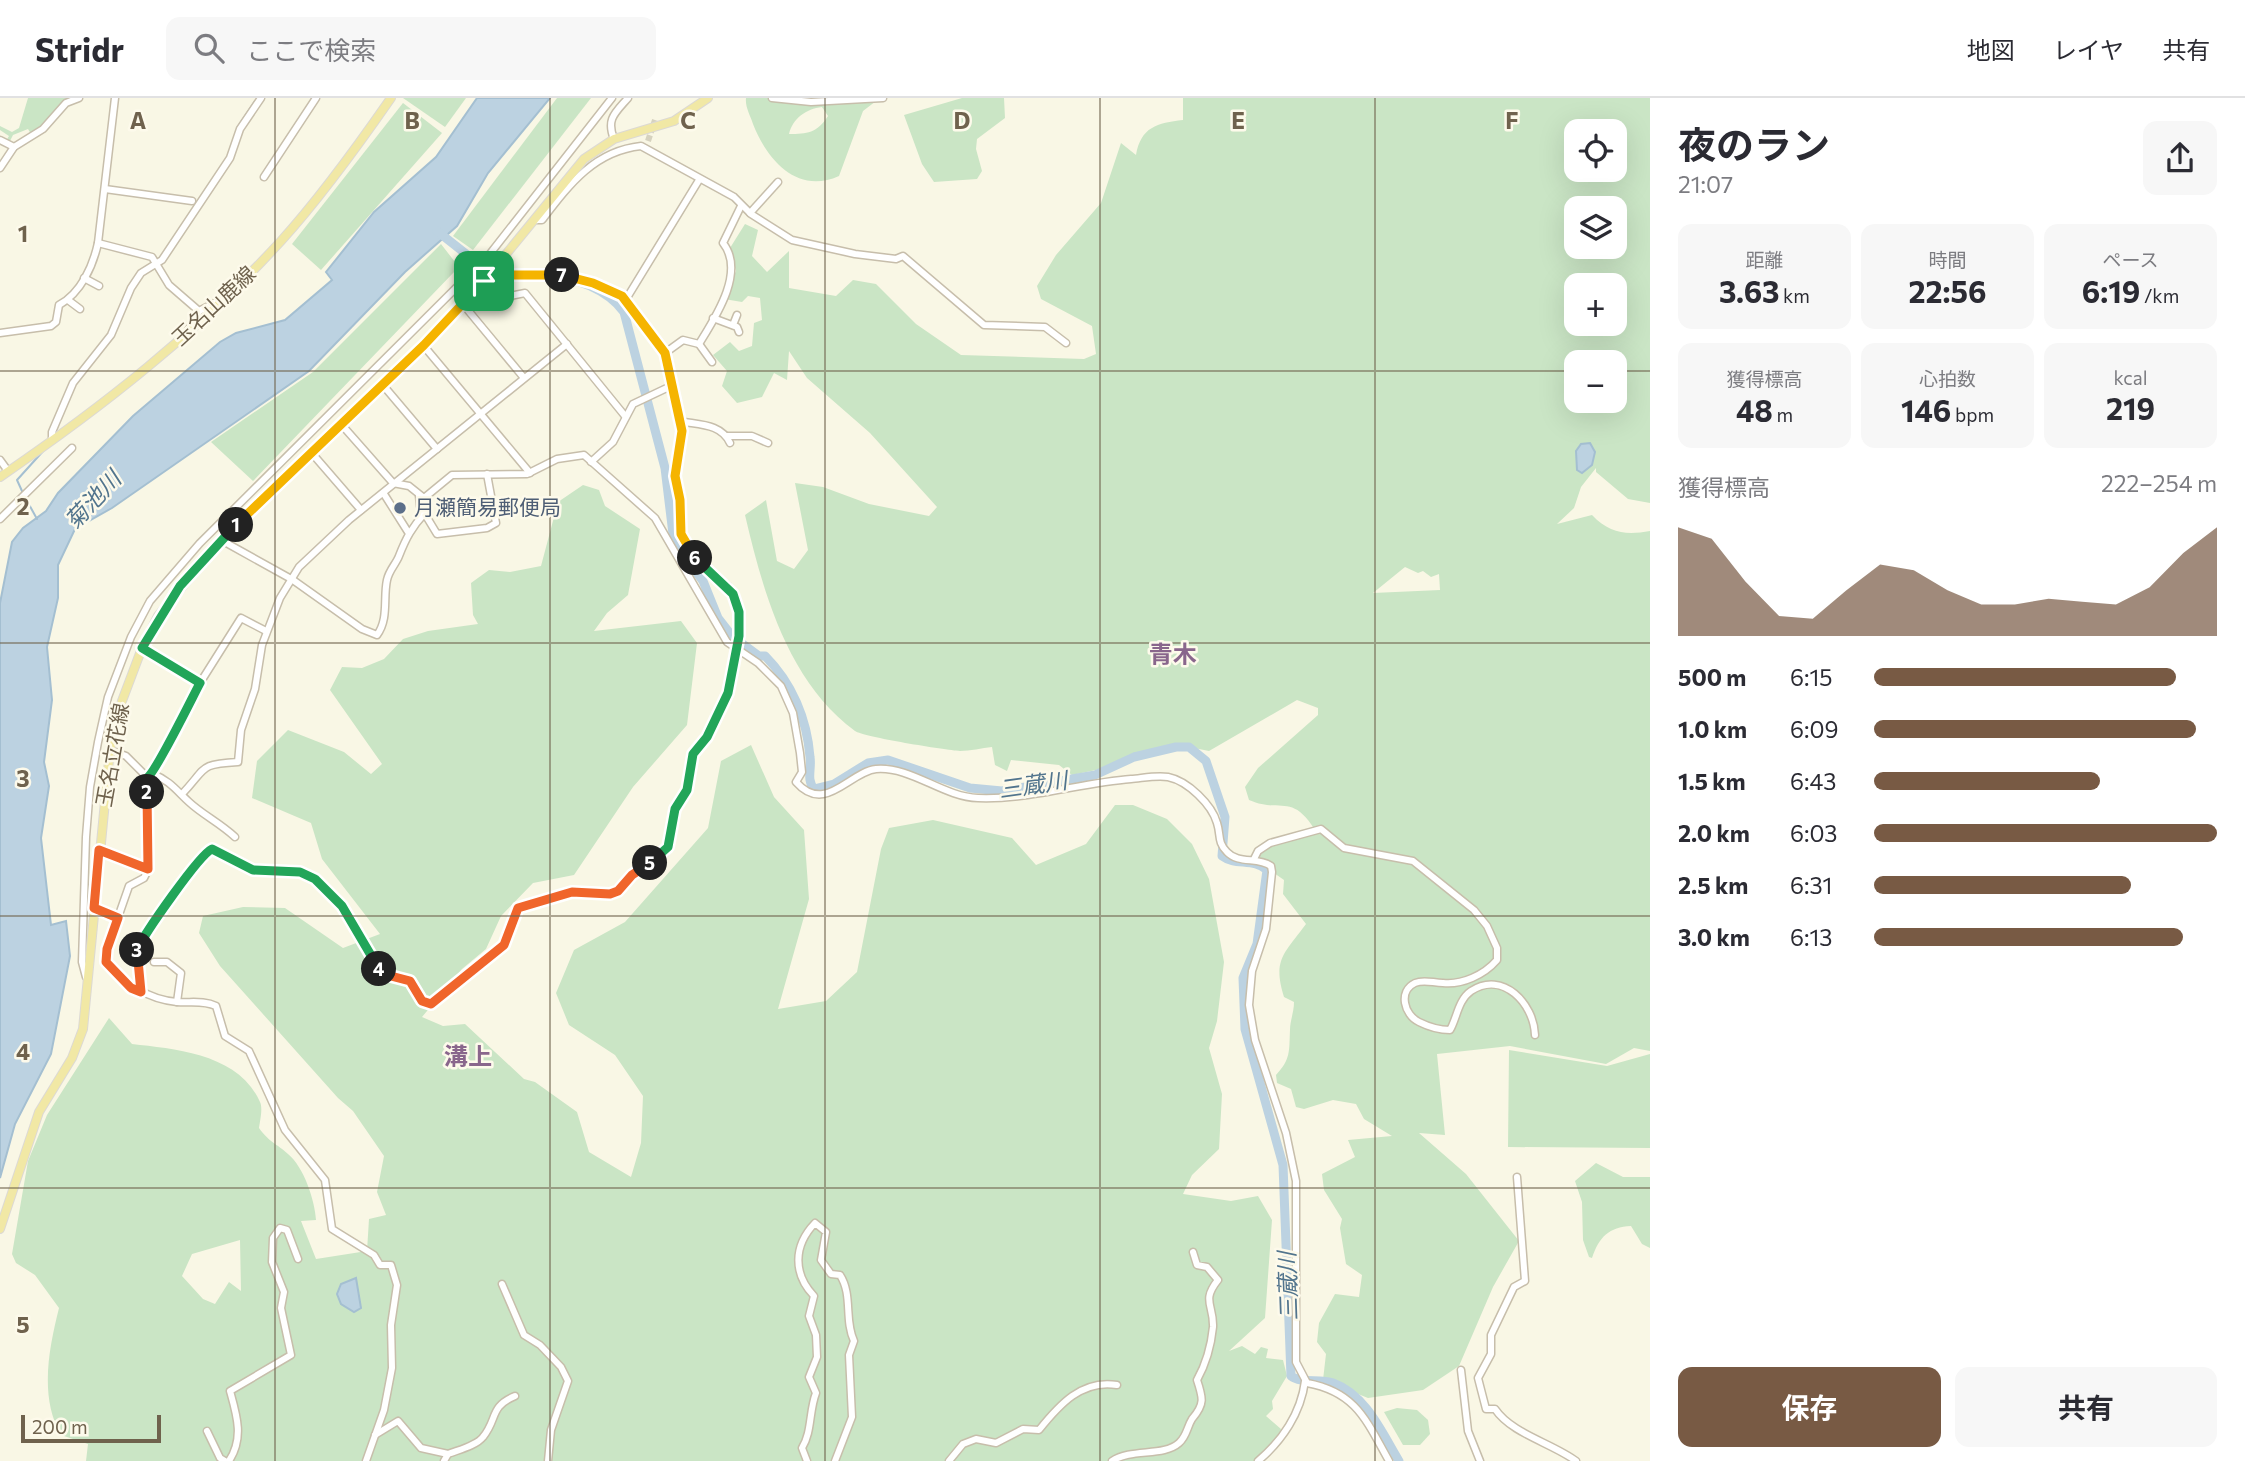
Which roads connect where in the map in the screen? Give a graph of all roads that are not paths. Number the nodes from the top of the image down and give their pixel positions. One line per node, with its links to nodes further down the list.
1 (79, 98): 14 (street)
2 (115, 98): 20 (street)
3 (261, 98): 26 (street)
4 (316, 98): 17 (street)
5 (391, 98): 30 (main road, 玉名山鹿線)
6 (612, 98): 89 (street)
7 (628, 98): 11 (street)
8 (708, 98): 11 (main road, 玉名立花線)
9 (772, 98): 10 (street)
10 (883, 98)
11 (614, 139): 24 (main road, 玉名立花線)
12 (0, 140): 14 (street)
13 (648, 141): 15 (street)
14 (14, 147): 16 (street)
15 (646, 149): 18 (street); 24 (street)
16 (0, 167)
17 (264, 177)
18 (699, 180): 22 (street); 33 (street)
19 (778, 182): 23 (street)
20 (105, 189): 21 (street); 25 (street)
21 (192, 201)
22 (741, 206): 23 (street); 37 (street)
23 (750, 214): 42 (street)
24 (535, 220): 27 (main road, 玉名立花線)
25 (99, 243): 26 (street); 28 (street)
26 (156, 262): 35 (street); 55 (street)
27 (495, 268): 32 (main road, 玉名立花線); 33 (street)
28 (84, 278): 29 (street); 31 (street)
29 (99, 286)
30 (228, 297): 35 (street); 40 (main road, 玉名山鹿線)
31 (68, 300): 34 (street); 39 (street)
32 (464, 300): 43 (street); 45 (main road, 玉名立花線); 48 (street)
33 (625, 301): 46 (street)
34 (80, 309)
35 (199, 311): 40 (street)
36 (737, 315): 38 (street)
37 (713, 318): 38 (street); 44 (street)
38 (733, 325): 41 (street)
39 (0, 332)
40 (188, 332): 55 (main road, 玉名山鹿線)
41 (739, 332)
42 (1066, 343)
43 (567, 344): 48 (street); 52 (street)
44 (699, 344): 46 (street); 47 (street)
45 (424, 345): 49 (main road, 玉名立花線); 51 (street)
46 (665, 353): 50 (street)
47 (712, 362)
48 (524, 378): 51 (street)
49 (382, 384): 54 (main road, 玉名立花線); 58 (street)
50 (671, 386): 52 (street); 53 (street)
51 (481, 414): 58 (street); 63 (street)
52 (625, 416): 61 (street)
53 (679, 421): 56 (street); 76 (street)
54 (341, 424): 59 (main road, 玉名立花線); 66 (street)
55 (48, 443): 62 (main road, 玉名山鹿線)
56 (768, 443)
57 (72, 448): 71 (street)
58 (437, 449): 66 (street)
59 (310, 451): 69 (street); 73 (main road, 玉名立花線)
60 (0, 460): 62 (street)
61 (591, 462): 63 (street); 76 (street)
62 (8, 471): 65 (main road, 玉名山鹿線)
63 (530, 473): 64 (street)
64 (487, 474): 68 (street); 70 (street)
65 (0, 477)
66 (393, 483): 67 (street); 68 (street)
67 (384, 494): 69 (street); 72 (street)
68 (419, 495): 70 (street)
69 (360, 510): 74 (street)
70 (425, 513): 72 (street)
71 (0, 519)
72 (408, 532): 74 (street)
73 (221, 540): 74 (street); 77 (main road, 玉名立花線)
74 (293, 580): 75 (street)
75 (266, 631): 78 (street); 81 (street)
76 (737, 642): 84 (street); 90 (street)
77 (142, 648): 78 (street); 79 (main road, 玉名立花線)
78 (200, 683): 80 (street)
79 (110, 750): 80 (street); 83 (main road, 玉名立花線)
80 (150, 776): 81 (street); 85 (street)
81 (182, 794): 82 (street)
82 (234, 836)
83 (99, 850): 85 (street); 86 (main road, 玉名立花線)
84 (1254, 859): 92 (street); 99 (street)
85 (148, 869): 87 (street)
86 (94, 908): 87 (street); 89 (main road, 玉名立花線)
87 (118, 918): 90 (street)
88 (154, 962): 91 (street)
89 (89, 986): 94 (main road, 玉名立花線)
90 (141, 992): 91 (street)
91 (177, 1002): 103 (street)
92 (1535, 1035)
93 (1517, 1177): 115 (street)
94 (0, 1229)
95 (1193, 1252): 111 (street)
96 (298, 1259): 105 (street)
97 (502, 1284): 107 (street)
98 (1461, 1370): 114 (street)
99 (1304, 1380): 112 (street); 113 (street)
100 (1117, 1385): 110 (street)
101 (515, 1396): 104 (street)
102 (207, 1431): 105 (street)
103 (375, 1435): 104 (street); 106 (street)
104 (446, 1458)
105 (227, 1461)
106 (366, 1461)
107 (548, 1461)
108 (807, 1461): 109 (street)
109 (835, 1461)
110 (949, 1461)
111 (1112, 1461)
112 (1258, 1461)
113 (1388, 1461)
114 (1480, 1461)
115 (1576, 1461)

